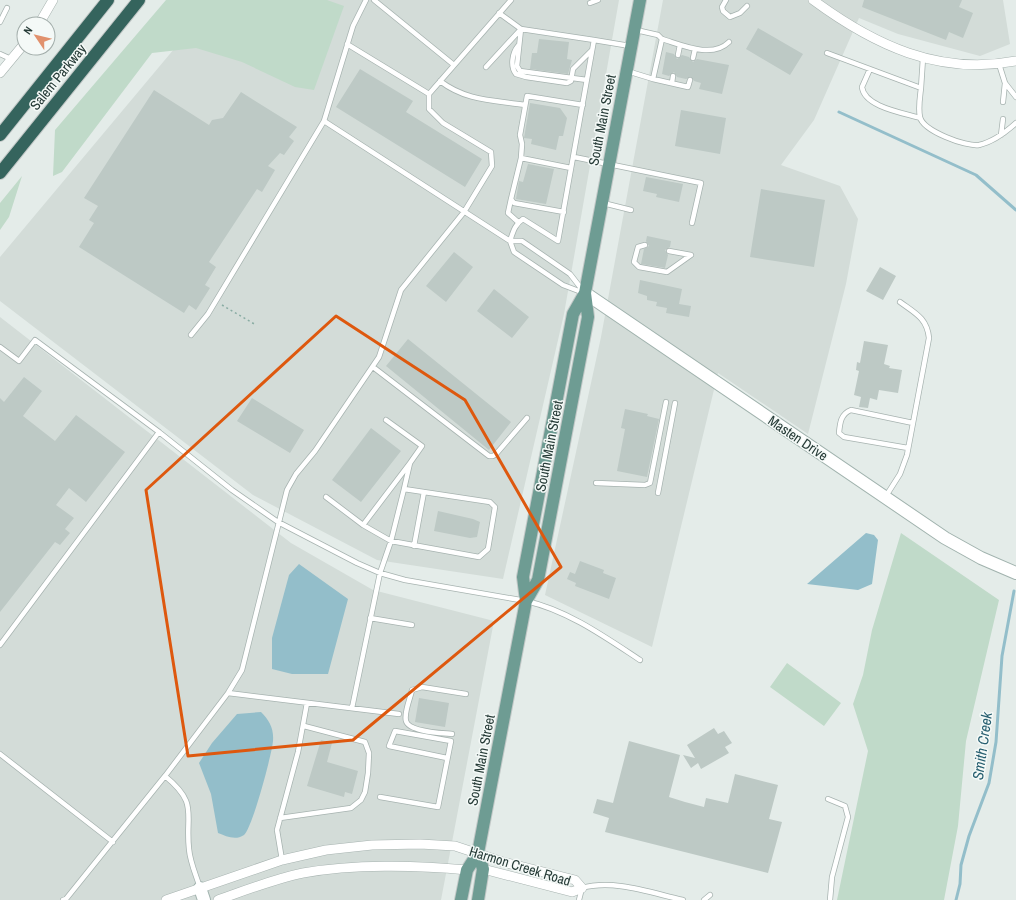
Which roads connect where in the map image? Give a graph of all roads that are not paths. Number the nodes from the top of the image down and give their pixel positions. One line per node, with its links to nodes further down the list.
1 (53, 0): 15 (street)
2 (108, 0): 59 (highway, Salem Parkway)
3 (139, 0): 65 (highway, Salem Parkway)
4 (366, 0): 22 (lane)
5 (374, 0): 36 (lane)
6 (511, 0): 14 (lane)
7 (598, 0): 11 (lane)
8 (640, 0): 18 (main road, South Main Street)
9 (726, 0): 12 (lane)
10 (813, 0): 32 (street)
11 (590, 3)
12 (747, 6)
13 (7, 8): 16 (lane)
14 (500, 13): 17 (lane); 36 (lane)
15 (44, 16)
16 (0, 22)
17 (521, 29): 19 (lane); 37 (lane); 42 (lane)
18 (634, 30): 20 (lane); 24 (main road, South Main Street)
19 (594, 40): 24 (lane); 26 (lane)
20 (662, 40): 23 (lane); 43 (lane)
21 (728, 42): 25 (lane)
22 (347, 44): 50 (lane); 57 (lane)
23 (680, 45): 25 (lane); 30 (lane)
24 (632, 46): 39 (main road, South Main Street)
25 (695, 49): 31 (lane)
26 (592, 50): 42 (lane); 44 (lane)
27 (16, 53): 33 (street)
28 (827, 53): 38 (lane)
29 (0, 54): 33 (lane)
30 (678, 55)
31 (693, 58)
32 (923, 58): 35 (street); 49 (lane)
33 (11, 59): 40 (street)
34 (1016, 61): 35 (street)
35 (999, 64): 48 (lane)
36 (454, 65): 46 (lane)
37 (486, 67)
38 (870, 69): 49 (lane); 55 (lane)
39 (627, 71): 43 (lane); 63 (main road, South Main Street)
40 (0, 73)
41 (673, 76): 47 (lane)
42 (571, 78): 44 (lane)
43 (653, 79): 47 (lane)
44 (587, 80): 54 (lane)
45 (690, 80): 47 (lane)
46 (440, 81): 50 (lane); 53 (lane)
47 (672, 83)
48 (1005, 83): 51 (lane); 52 (lane)
49 (921, 88): 55 (lane)
50 (428, 94): 69 (lane)
51 (1016, 97)
52 (1003, 102)
53 (525, 105): 54 (lane); 62 (lane)
54 (583, 105): 61 (lane)
55 (920, 118): 60 (lane)
56 (1003, 119): 60 (lane)
57 (324, 120): 69 (lane); 78 (lane)
58 (1016, 122): 60 (lane)
59 (0, 135)
60 (1001, 135)
61 (574, 157): 63 (lane); 64 (lane)
62 (521, 158): 64 (lane); 66 (lane)
63 (609, 165): 67 (main road, South Main Street); 72 (lane)
64 (572, 168): 70 (lane)
65 (0, 173)
66 (511, 199): 70 (lane); 71 (lane)
67 (602, 203): 68 (lane); 76 (main road, South Main Street)
68 (631, 210)
69 (464, 212): 73 (lane); 80 (lane)
70 (564, 212): 71 (lane)
71 (518, 222): 73 (lane)
72 (692, 223)
73 (510, 241): 76 (lane); 76 (lane)
74 (645, 245): 75 (lane)
75 (669, 251)
76 (585, 293): 94 (street, Masten Drive); 101 (main road, South Main Street)
77 (900, 302): 85 (lane)
78 (191, 335)
79 (0, 347): 86 (lane)
80 (372, 367): 83 (lane); 95 (lane)
81 (666, 402): 89 (lane)
82 (675, 403): 92 (lane)
83 (527, 418)
84 (386, 420): 88 (lane)
85 (913, 423): 87 (lane); 87 (lane)
86 (160, 432): 95 (lane); 104 (lane)
87 (908, 448): 94 (lane)
88 (410, 463): 90 (lane); 96 (lane)
89 (596, 483)
90 (404, 489): 91 (lane); 97 (lane)
91 (424, 492): 98 (lane); 98 (lane)
92 (658, 493)
93 (326, 497): 96 (lane)
94 (885, 498): 100 (street, Masten Drive)
95 (278, 522): 99 (lane); 106 (lane)
96 (363, 525): 97 (lane)
97 (391, 541): 98 (lane); 99 (lane)
98 (414, 546)
99 (380, 573): 101 (lane); 102 (lane)
100 (1016, 573)
101 (526, 601): 105 (lane); 120 (main road, South Main Street)
102 (370, 618): 103 (lane); 109 (lane)
103 (412, 625)
104 (0, 645)
105 (640, 660)
106 (228, 693): 108 (lane); 115 (lane)
107 (466, 694): 112 (lane)
108 (308, 703): 109 (lane); 111 (lane)
109 (352, 708): 110 (lane)
110 (399, 714)
111 (304, 726): 118 (lane); 118 (lane)
112 (452, 734)
113 (0, 754): 119 (lane)
114 (447, 758): 114 (lane); 116 (lane)
115 (165, 776): 119 (lane); 124 (lane)
116 (380, 797)
117 (828, 799): 136 (lane)
118 (280, 818): 121 (lane)
119 (113, 842): 127 (lane)
120 (478, 853): 121 (street, Harmon Creek Road); 122 (main road, South Main Street); 123 (main road, South Main Street); 125 (street, Harmon Creek Road)
121 (282, 860): 124 (street, Harmon Creek Road)
122 (483, 869): 123 (street, Harmon Creek Road); 125 (street, Harmon Creek Road); 132 (main road, South Main Street)
123 (467, 870): 130 (street, Harmon Creek Road); 131 (main road, South Main Street)
124 (200, 888): 128 (street, Harmon Creek Road); 129 (street)
125 (582, 888): 133 (lane); 134 (lane)
126 (710, 895): 135 (lane)
127 (63, 900)
128 (166, 900)
129 (204, 900)
130 (218, 900)
131 (461, 900)
132 (478, 900)
133 (579, 900)
134 (683, 900)
135 (704, 900)
136 (830, 900)

